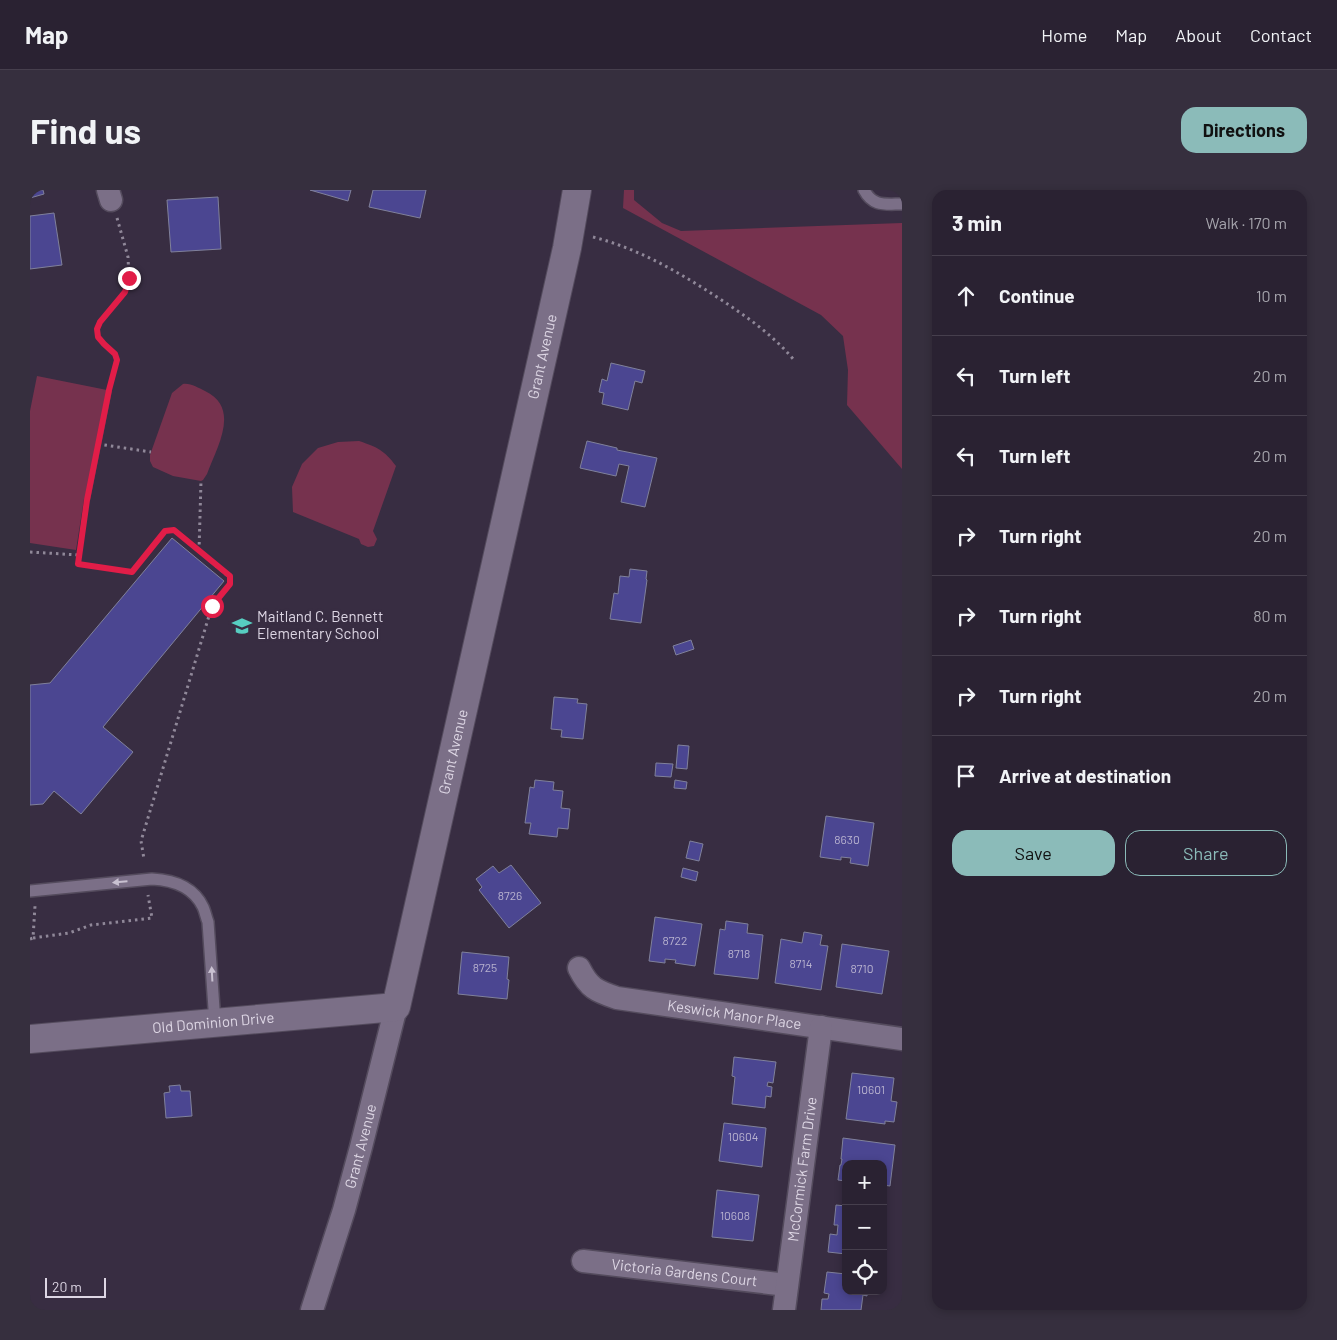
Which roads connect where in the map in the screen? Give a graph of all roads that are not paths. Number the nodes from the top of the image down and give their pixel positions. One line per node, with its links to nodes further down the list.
1 (577, 190): 6 (street, Grant Avenue)
2 (864, 190): 3 (lane)
3 (902, 204)
4 (30, 891): 7 (lane, one-way to 4)
5 (579, 968): 8 (street, Keswick Manor Place)
6 (396, 1007): 7 (street, Old Dominion Drive); 13 (street, Grant Avenue)
7 (215, 1023): 9 (street, Old Dominion Drive)
8 (821, 1027): 10 (street, Keswick Manor Place); 12 (street, McCormick Farm Drive)
9 (30, 1039)
10 (902, 1039)
11 (583, 1261): 12 (street, Victoria Gardens Court)
12 (787, 1285): 14 (street, McCormick Farm Drive)
13 (312, 1310)
14 (784, 1310)

